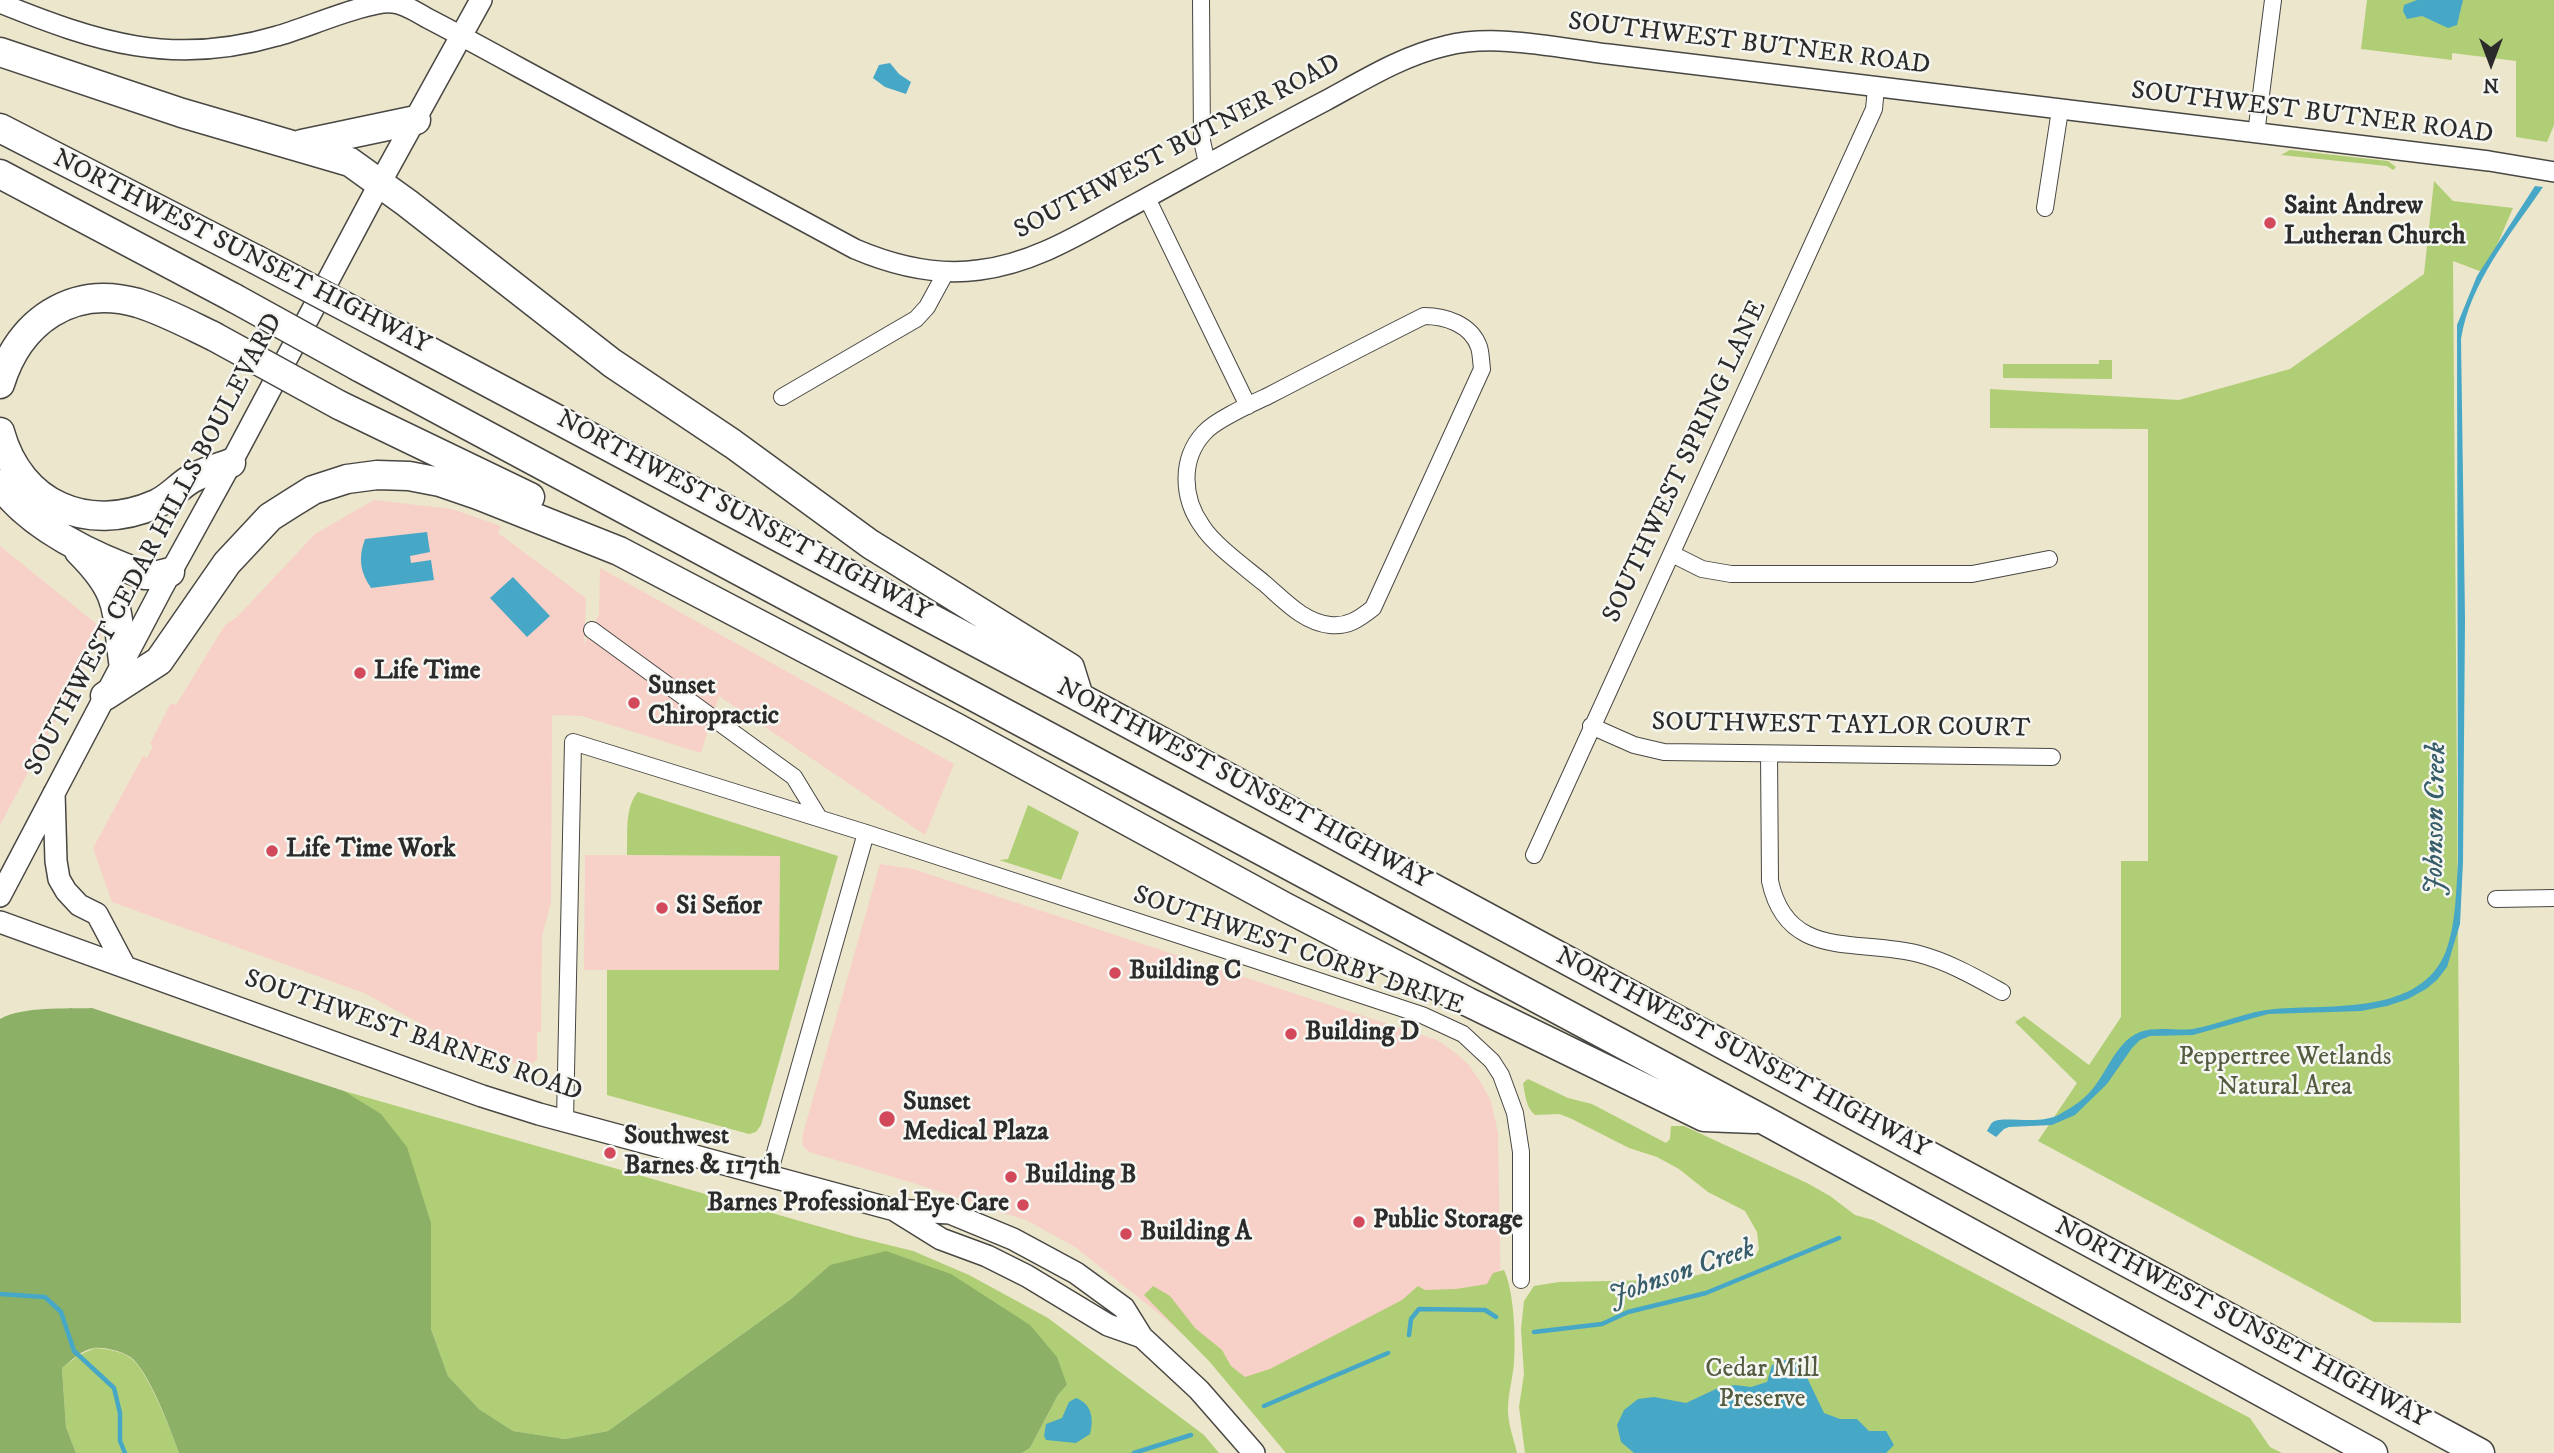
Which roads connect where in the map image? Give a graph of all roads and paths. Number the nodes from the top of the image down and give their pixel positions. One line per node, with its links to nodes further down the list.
1 (481, 0): 5 (main road, SOUTHWEST CEDAR HILLS BOULEVARD)
2 (1201, 0): 13 (street)
3 (2273, 0): 11 (street)
4 (0, 3): 5 (street, SOUTHWEST BUTNER ROAD)
5 (463, 36): 9 (main road, SOUTHWEST CEDAR HILLS BOULEVARD); 19 (street, SOUTHWEST BUTNER ROAD)
6 (0, 52): 12 (highway)
7 (1876, 88): 8 (street, SOUTHWEST BUTNER ROAD); 13 (street, SOUTHWEST BUTNER ROAD); 28 (street, SOUTHWEST SPRING LANE)
8 (2060, 110): 11 (street, SOUTHWEST BUTNER ROAD); 18 (street)
9 (416, 120): 12 (highway); 16 (main road, SOUTHWEST CEDAR HILLS BOULEVARD)
10 (0, 128): 34 (highway, NORTHWEST SUNSET HIGHWAY, bridge)
11 (2256, 134): 14 (street, SOUTHWEST BUTNER ROAD)
12 (297, 146): 16 (highway)
13 (1207, 163): 17 (street, SOUTHWEST BUTNER ROAD)
14 (2554, 172)
15 (4, 177): 49 (highway, NORTHWEST SUNSET HIGHWAY, bridge)
16 (380, 183): 24 (main road, SOUTHWEST CEDAR HILLS BOULEVARD); 34 (highway)
17 (1147, 198): 19 (street, SOUTHWEST BUTNER ROAD); 22 (street)
18 (2045, 208)
19 (946, 272): 21 (street)
20 (0, 384): 27 (highway, bridge)
21 (782, 397)
22 (1248, 406): 22 (street)
23 (0, 432): 24 (highway)
24 (231, 463): 30 (main road, SOUTHWEST CEDAR HILLS BOULEVARD)
25 (0, 484): 26 (highway)
26 (69, 542): 30 (highway); 32 (highway)
27 (619, 551): 33 (highway); 49 (highway)
28 (1672, 554): 29 (street); 35 (street, SOUTHWEST SPRING LANE)
29 (2049, 559)
30 (170, 572): 32 (main road, SOUTHWEST CEDAR HILLS BOULEVARD)
31 (592, 630): 39 (street)
32 (123, 661): 33 (main road, SOUTHWEST CEDAR HILLS BOULEVARD)
33 (105, 696): 38 (main road, SOUTHWEST CEDAR HILLS BOULEVARD)
34 (1079, 696): 58 (highway, NORTHWEST SUNSET HIGHWAY)
35 (1591, 726): 36 (street, SOUTHWEST TAYLOR COURT); 41 (street, SOUTHWEST SPRING LANE)
36 (1769, 754): 37 (street, SOUTHWEST TAYLOR COURT); 47 (street)
37 (2052, 757)
38 (54, 791): 42 (main road, SOUTHWEST CEDAR HILLS BOULEVARD); 46 (main road)
39 (819, 818): 40 (street, SOUTHWEST CORBY DRIVE); 48 (street, SOUTHWEST CORBY DRIVE)
40 (866, 833): 50 (street); 54 (street, SOUTHWEST CORBY DRIVE)
41 (1534, 855)
42 (0, 896)
43 (2554, 898): 44 (street)
44 (2496, 899)
45 (0, 922): 46 (main road, SOUTHWEST BARNES ROAD)
46 (124, 965): 48 (main road, SOUTHWEST BARNES ROAD)
47 (2002, 992)
48 (565, 1120): 50 (main road, SOUTHWEST BARNES ROAD)
49 (1763, 1120): 57 (highway, NORTHWEST SUNSET HIGHWAY)
50 (769, 1174): 51 (main road, SOUTHWEST BARNES ROAD)
51 (895, 1210): 52 (main road, SOUTHWEST BARNES ROAD); 53 (main road, SOUTHWEST BARNES ROAD)
52 (1055, 1260): 53 (main road); 55 (main road, SOUTHWEST BARNES ROAD)
53 (1027, 1276): 55 (main road, SOUTHWEST BARNES ROAD)
54 (1521, 1280)
55 (1142, 1337): 56 (main road, SOUTHWEST BARNES ROAD)
56 (1254, 1453)
57 (2373, 1453)
58 (2480, 1453)

